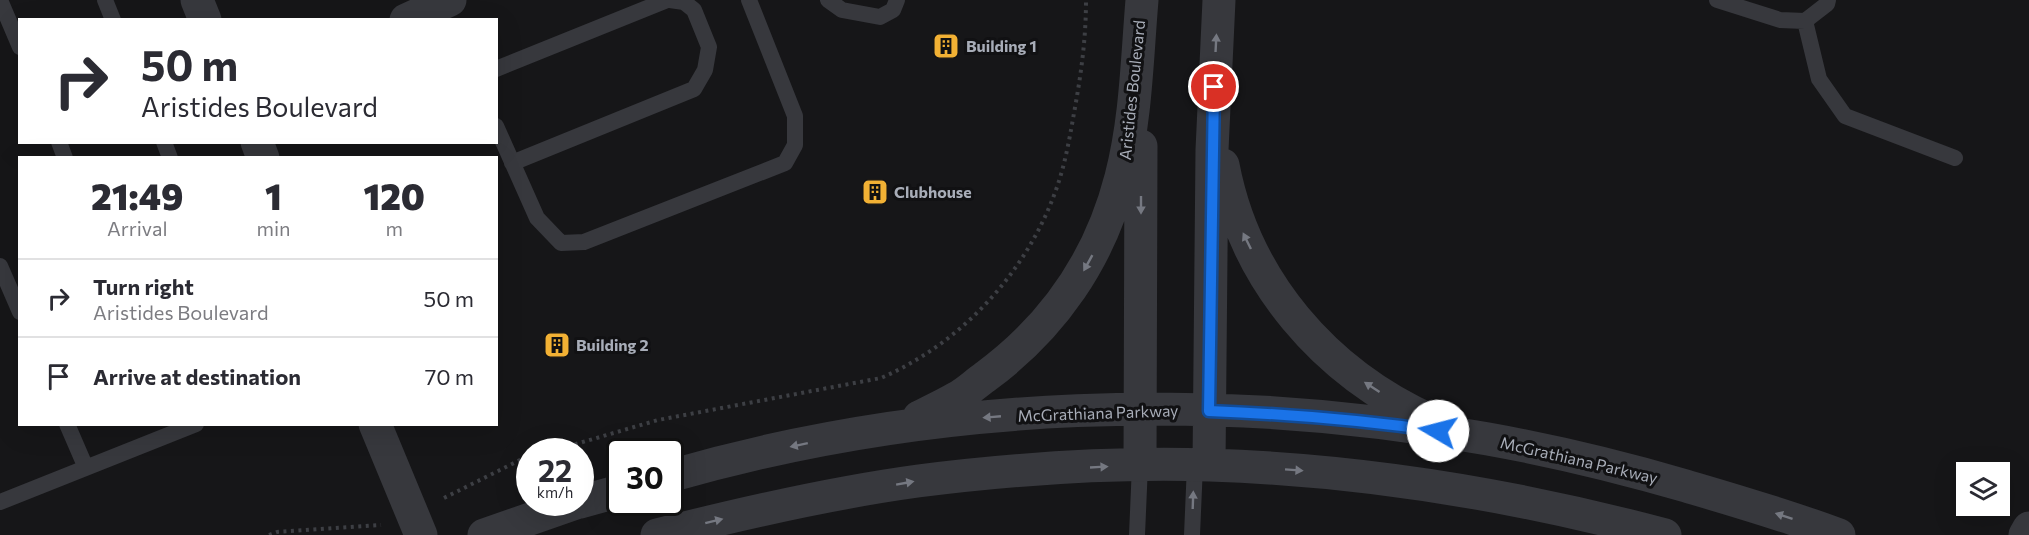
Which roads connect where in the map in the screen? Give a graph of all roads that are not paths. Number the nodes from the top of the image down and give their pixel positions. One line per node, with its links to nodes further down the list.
1 (0, 0): 15 (lane)
2 (105, 0): 12 (lane)
3 (197, 0): 13 (street)
4 (668, 0): 16 (lane); 20 (lane)
5 (748, 0): 20 (lane)
6 (828, 0): 7 (lane)
7 (897, 0)
8 (1142, 0): 23 (street, Aristides Boulevard, one-way to 23); 28 (street, Aristides Boulevard, one-way to 28)
9 (1219, 0): 17 (street, one-way to 9)
10 (1717, 0): 14 (lane)
11 (1828, 0): 14 (lane)
12 (112, 18)
13 (204, 18)
14 (1805, 21): 19 (lane)
15 (18, 42)
16 (498, 68)
17 (1214, 87): 24 (street); 29 (street, one-way to 17)
18 (498, 130): 20 (lane)
19 (1955, 158)
20 (512, 162)
21 (0, 266): 22 (lane)
22 (18, 307)
23 (1140, 410): 24 (street, McGrathiana Parkway); 28 (street, McGrathiana Parkway, one-way to 28); 30 (street, Aristides Boulevard)
24 (1209, 411): 29 (street, McGrathiana Parkway); 31 (street)
25 (68, 426): 32 (lane)
26 (376, 426): 37 (street)
27 (177, 428): 32 (lane)
28 (883, 430): 33 (street, McGrathiana Parkway, one-way to 33)
29 (1461, 434): 43 (street, McGrathiana Parkway, one-way to 29)
30 (1140, 465): 31 (street); 39 (street, one-way to 30); 40 (lane)
31 (1202, 465): 41 (lane, one-way to 31); 42 (street, one-way to 42)
32 (86, 468): 34 (lane)
33 (684, 473)
34 (0, 502)
35 (539, 516): 38 (street)
36 (2029, 528): 44 (street)
37 (421, 535)
38 (484, 535)
39 (657, 535)
40 (1137, 535)
41 (1192, 535)
42 (1665, 535)
43 (1839, 535)
44 (2025, 535)

